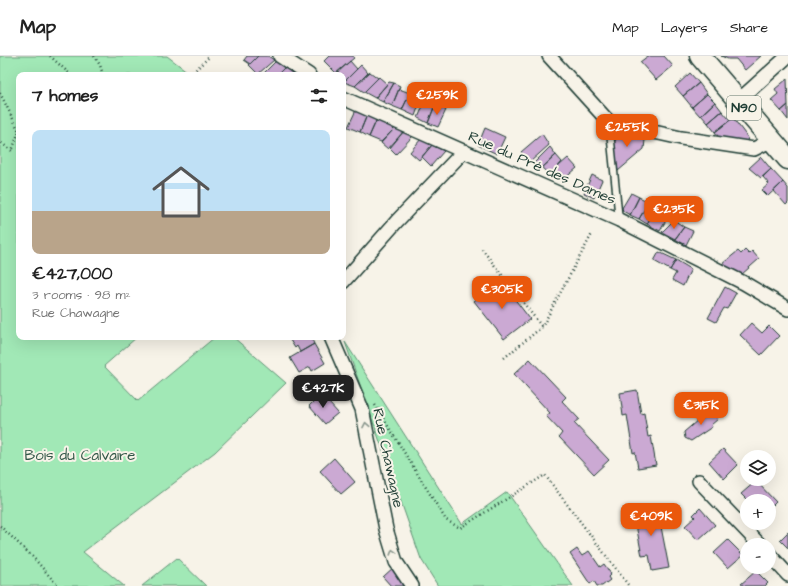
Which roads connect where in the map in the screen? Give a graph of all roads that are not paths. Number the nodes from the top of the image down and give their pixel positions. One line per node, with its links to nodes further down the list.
1 (280, 56): 5 (street)
2 (549, 56): 8 (street)
3 (700, 56): 7 (main road, N90)
4 (788, 56): 7 (street)
5 (304, 72)
6 (346, 99): 9 (street, Rue du Pré des Dames)
7 (738, 101): 10 (main road, N90)
8 (609, 122): 10 (street); 11 (lane)
9 (464, 151): 11 (street, Rue du Pré des Dames); 12 (street)
10 (783, 152)
11 (619, 220): 13 (street, Rue du Pré des Dames)
12 (346, 279)
13 (788, 309)
14 (332, 340): 19 (street, Rue Chawagne, one-way to 14)
15 (699, 481): 16 (street)
16 (753, 538)
17 (776, 562): 18 (street)
18 (788, 575)
19 (412, 586)

